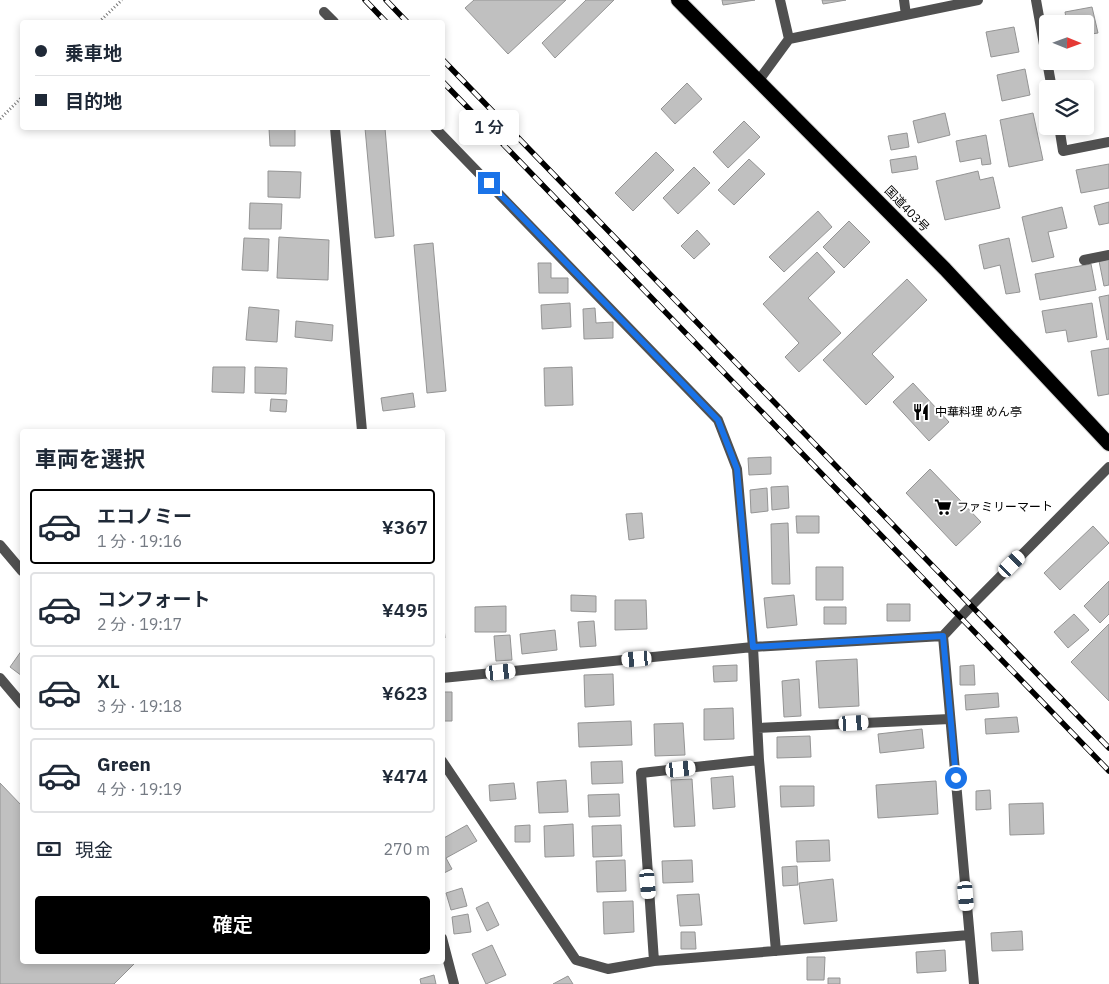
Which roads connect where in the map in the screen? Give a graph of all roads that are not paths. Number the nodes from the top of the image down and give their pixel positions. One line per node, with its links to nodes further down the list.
1 (678, 0): 10 (highway, 国道403号)
2 (780, 0): 9 (street)
3 (904, 0): 6 (street)
4 (978, 0): 6 (street)
5 (1036, 0): 11 (street)
6 (906, 15): 9 (street)
7 (325, 20): 8 (street)
8 (332, 20)
9 (789, 38): 10 (street)
10 (759, 80): 19 (highway, 国道403号)
11 (1050, 80)
12 (335, 130): 18 (street)
13 (437, 130): 24 (street)
14 (1060, 135): 15 (street)
15 (1109, 142)
16 (1109, 255): 17 (street)
17 (1084, 260)
18 (362, 429)
19 (1109, 444)
20 (1109, 467): 23 (street)
21 (0, 545): 22 (street)
22 (20, 569)
23 (943, 636): 24 (street); 28 (street)
24 (753, 647): 26 (street); 29 (street)
25 (0, 678): 27 (street)
26 (445, 678)
27 (20, 702)
28 (950, 719): 29 (street); 32 (street)
29 (758, 728): 30 (street)
30 (759, 760): 34 (street); 35 (street)
31 (445, 765): 35 (street)
32 (969, 935): 34 (street); 37 (street)
33 (445, 950): 36 (street)
34 (776, 951): 35 (street)
35 (654, 961)
36 (454, 984)
37 (974, 984)

